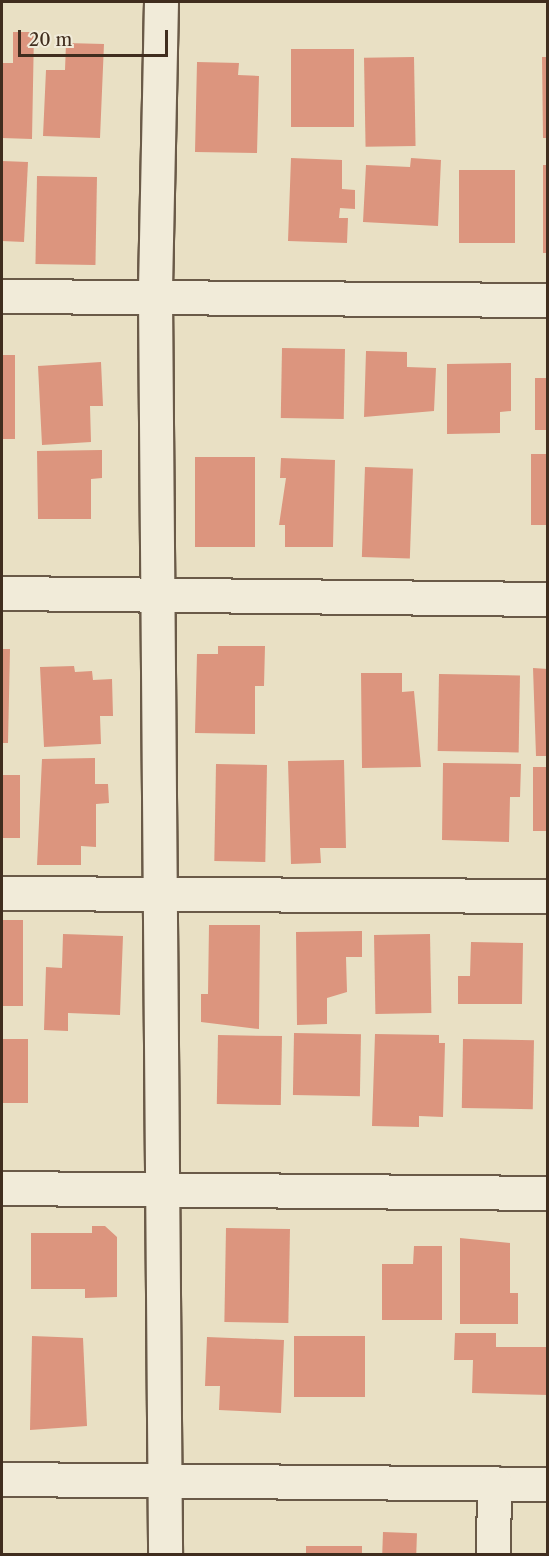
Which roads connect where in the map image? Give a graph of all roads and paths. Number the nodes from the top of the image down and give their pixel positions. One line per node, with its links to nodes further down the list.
1 (161, 2): 3 (street)
2 (2, 296): 3 (street)
3 (155, 297): 4 (street); 6 (street)
4 (548, 300)
5 (2, 593): 6 (street)
6 (160, 595): 7 (street); 9 (street)
7 (548, 599)
8 (2, 893): 9 (street)
9 (158, 894): 10 (street); 12 (street)
10 (548, 896)
11 (2, 1188): 12 (street)
12 (161, 1189): 13 (street); 15 (street)
13 (548, 1193)
14 (2, 1479): 15 (street)
15 (165, 1480): 16 (street); 18 (street)
16 (494, 1483): 17 (street); 19 (street)
17 (548, 1484)
18 (165, 1554)
19 (493, 1554)

